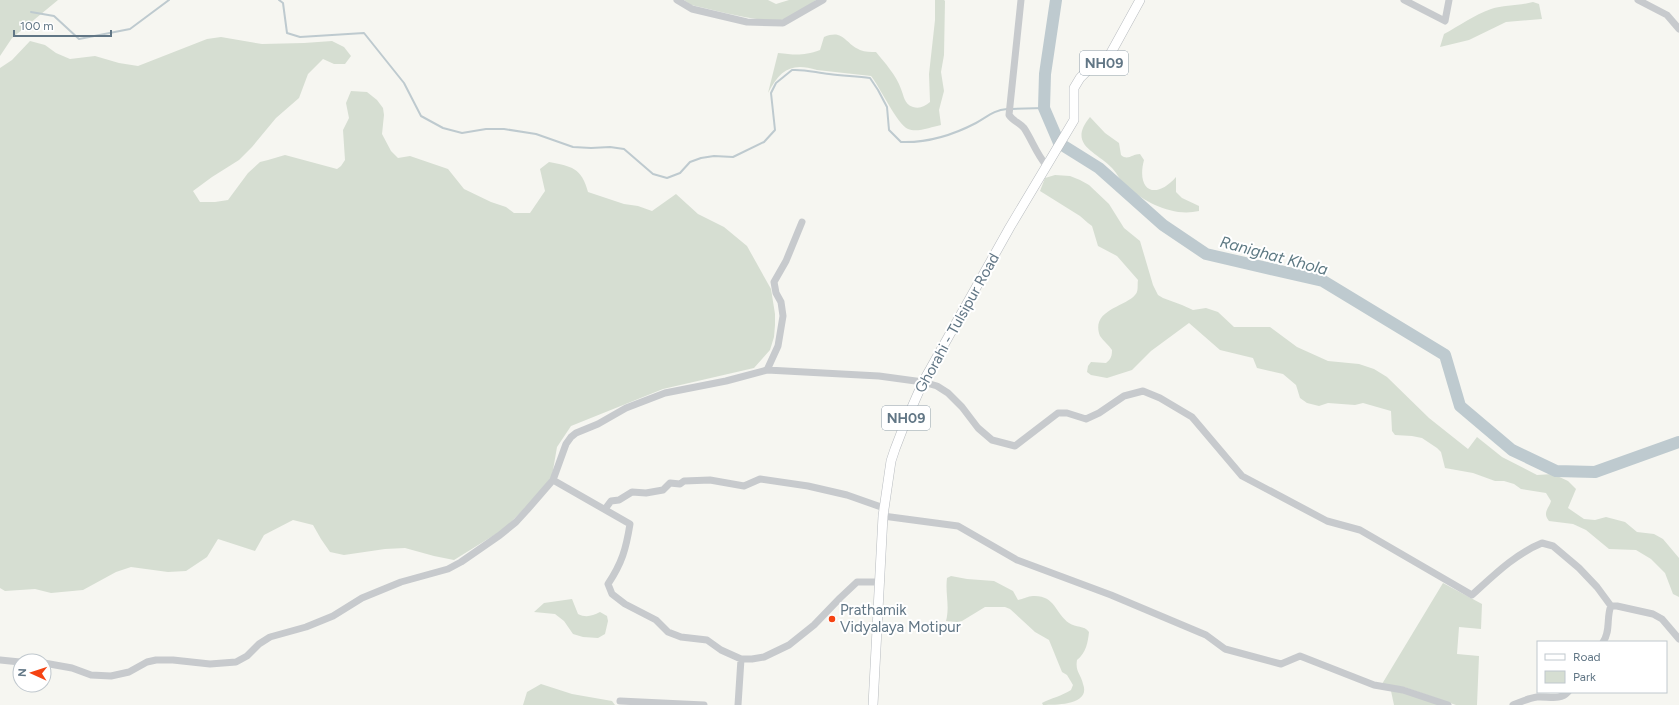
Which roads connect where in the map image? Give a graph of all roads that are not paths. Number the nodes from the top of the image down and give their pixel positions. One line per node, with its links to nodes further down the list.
1 (677, 0): 2 (street)
2 (823, 0)
3 (1021, 0): 9 (street)
4 (1140, 0): 9 (main road, NH09)
5 (1404, 0): 6 (street)
6 (1449, 0)
7 (1644, 1): 8 (street)
8 (1679, 29)
9 (1046, 164): 12 (main road, Ghorahi - Tulsipur Road / NH09)
10 (802, 222): 11 (street)
11 (767, 370): 12 (street); 13 (street)
12 (923, 382): 15 (main road, Ghorahi - Tulsipur Road / NH09); 17 (street)
13 (553, 480): 14 (street); 23 (street)
14 (605, 509): 15 (street); 20 (street)
15 (884, 512): 16 (main road, Ghorahi - Tulsipur Road / NH09); 29 (street)
16 (879, 582): 20 (street); 28 (main road, Ghorahi - Tulsipur Road / NH09)
17 (1611, 606): 18 (street); 19 (street)
18 (1679, 639)
19 (1603, 641)
20 (741, 659): 27 (street)
21 (0, 660): 22 (street)
22 (12, 661)
23 (52, 664)
24 (1567, 693): 30 (street)
25 (620, 701): 26 (street)
26 (704, 705)
27 (738, 705)
28 (873, 705)
29 (1448, 705)
30 (1512, 705)

